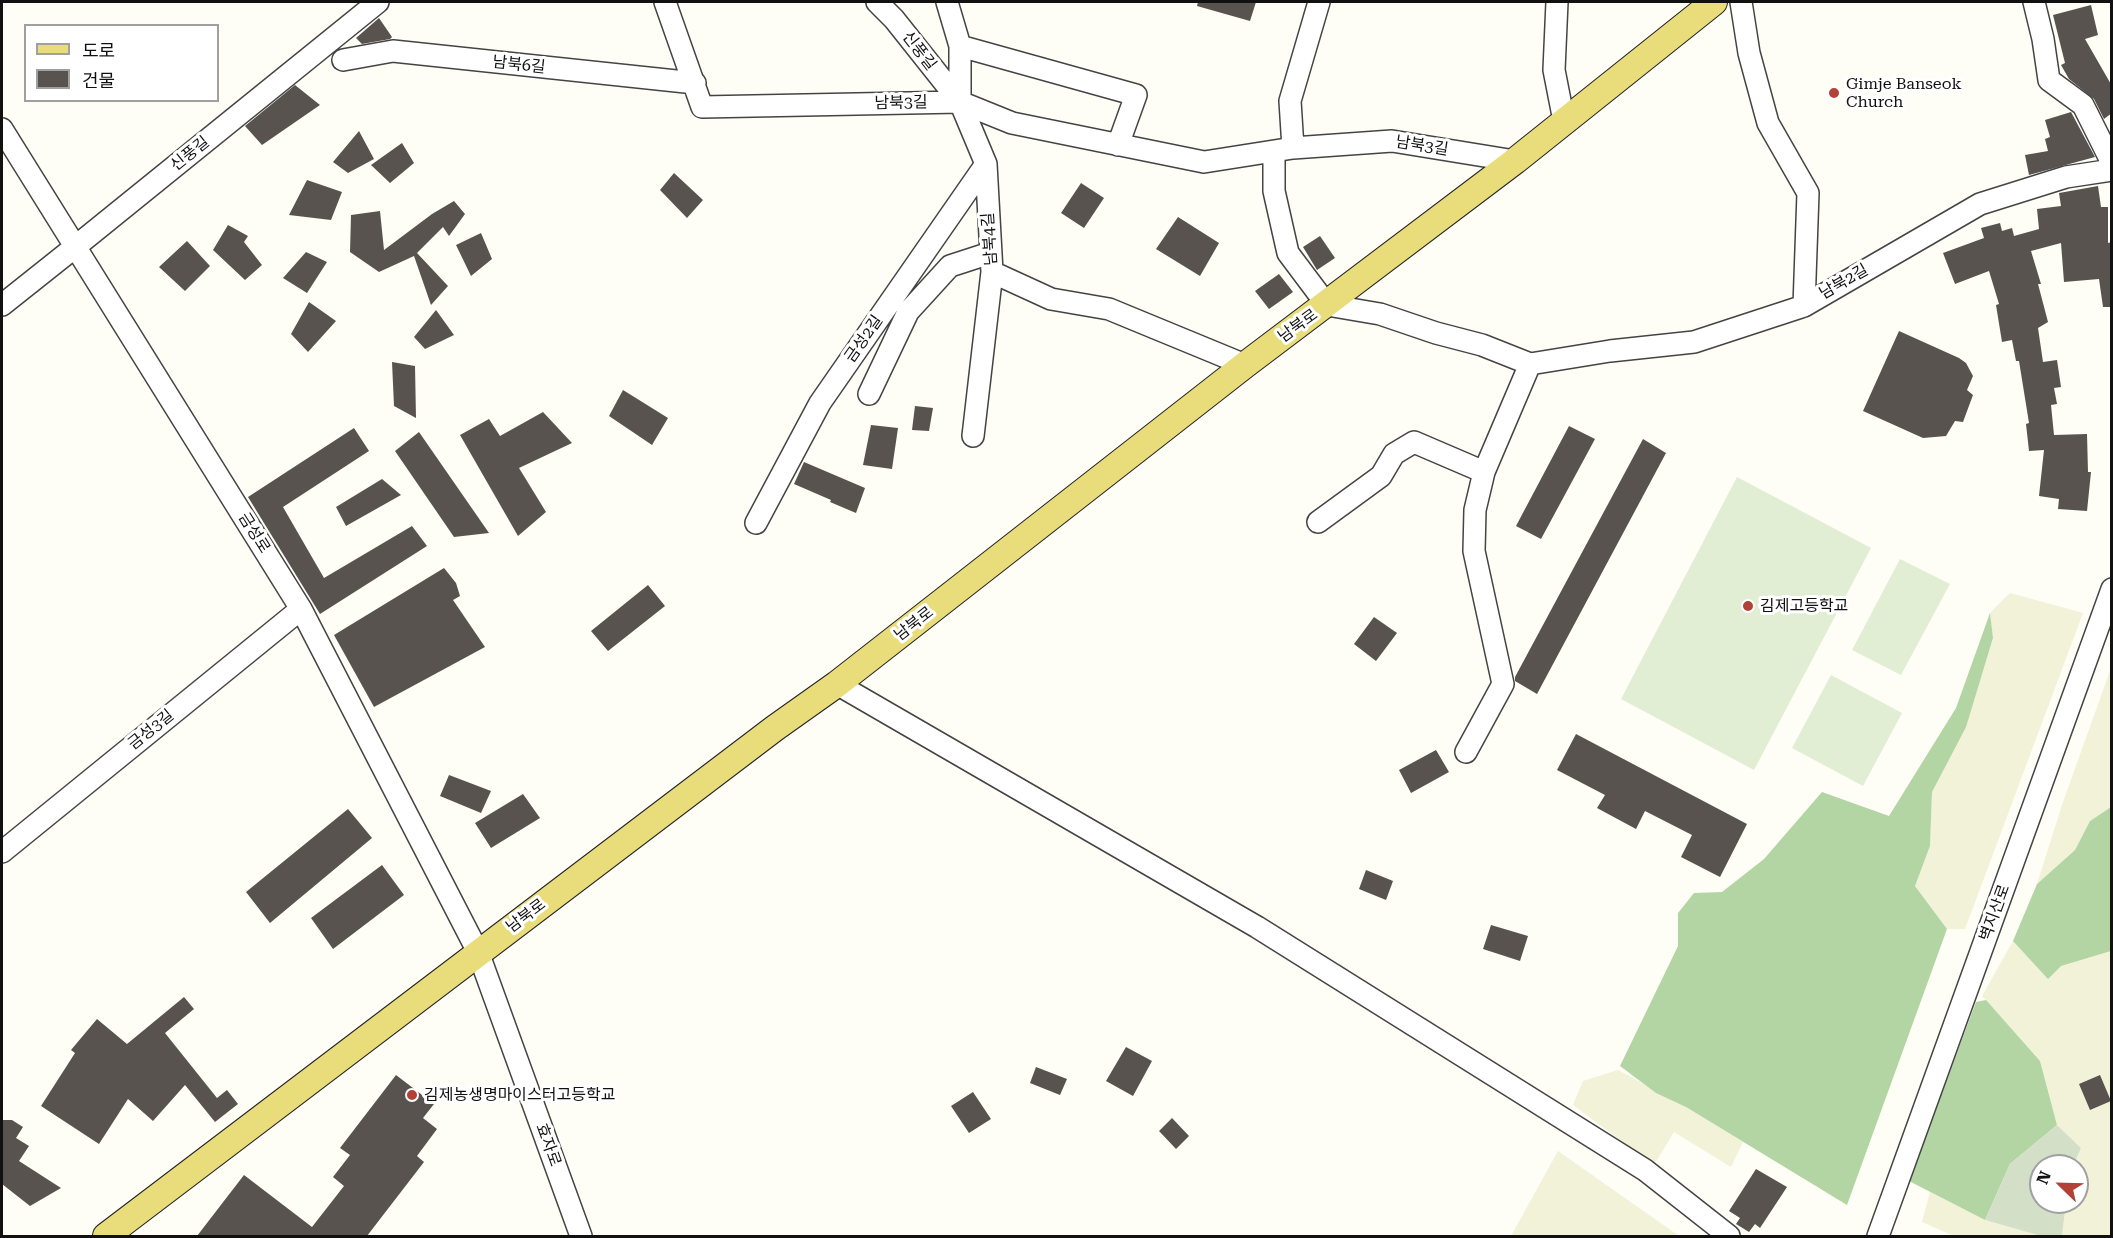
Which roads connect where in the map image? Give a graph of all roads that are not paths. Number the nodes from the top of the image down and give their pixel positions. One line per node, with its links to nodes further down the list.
1 (378, 2): 22 (street, 신풍길)
2 (665, 2): 12 (street)
3 (877, 2): 13 (street, 신풍길)
4 (947, 2): 10 (street, 남북4길)
5 (1319, 2): 17 (street)
6 (1557, 2): 14 (street)
7 (1714, 2): 14 (main road, 남북로)
8 (1741, 2): 26 (street, 남북2길)
9 (2034, 2): 19 (street)
10 (960, 46): 13 (street, 남북4길); 16 (street)
11 (343, 60): 12 (street, 남북6길)
12 (695, 83): 13 (street, 남북3길)
13 (960, 102): 16 (street, 남북3길); 20 (street, 남북4길)
14 (1564, 121): 18 (main road, 남북로)
15 (2, 129): 22 (street, 금성로)
16 (1118, 145): 17 (street, 남북3길)
17 (1284, 150): 18 (street, 남북3길); 25 (street)
18 (1515, 161): 25 (main road, 남북로)
19 (2112, 163)
20 (986, 164): 23 (street, 남북4길); 33 (street, 금성2길)
21 (2112, 170): 26 (street, 남북2길)
22 (75, 247): 24 (street, 신풍길); 35 (street, 금성로)
23 (991, 262): 28 (street); 29 (street); 30 (street, 남북4길)
24 (2, 304)
25 (1327, 304): 27 (street); 28 (main road, 남북로)
26 (1804, 306): 27 (street)
27 (1530, 364): 31 (street)
28 (1245, 365): 36 (main road, 남북로)
29 (869, 394)
30 (973, 436)
31 (1484, 472): 32 (street); 37 (street)
32 (1318, 522)
33 (756, 523)
34 (2112, 589): 43 (street, 벽지산로)
35 (301, 609): 38 (street, 금성3길); 39 (street, 금성로)
36 (837, 684): 39 (main road, 남북로); 42 (street)
37 (1466, 752)
38 (2, 852)
39 (478, 952): 40 (main road, 남북로); 41 (street, 효자로)
40 (106, 1236)
41 (581, 1236)
42 (1729, 1236)
43 (1878, 1236)

